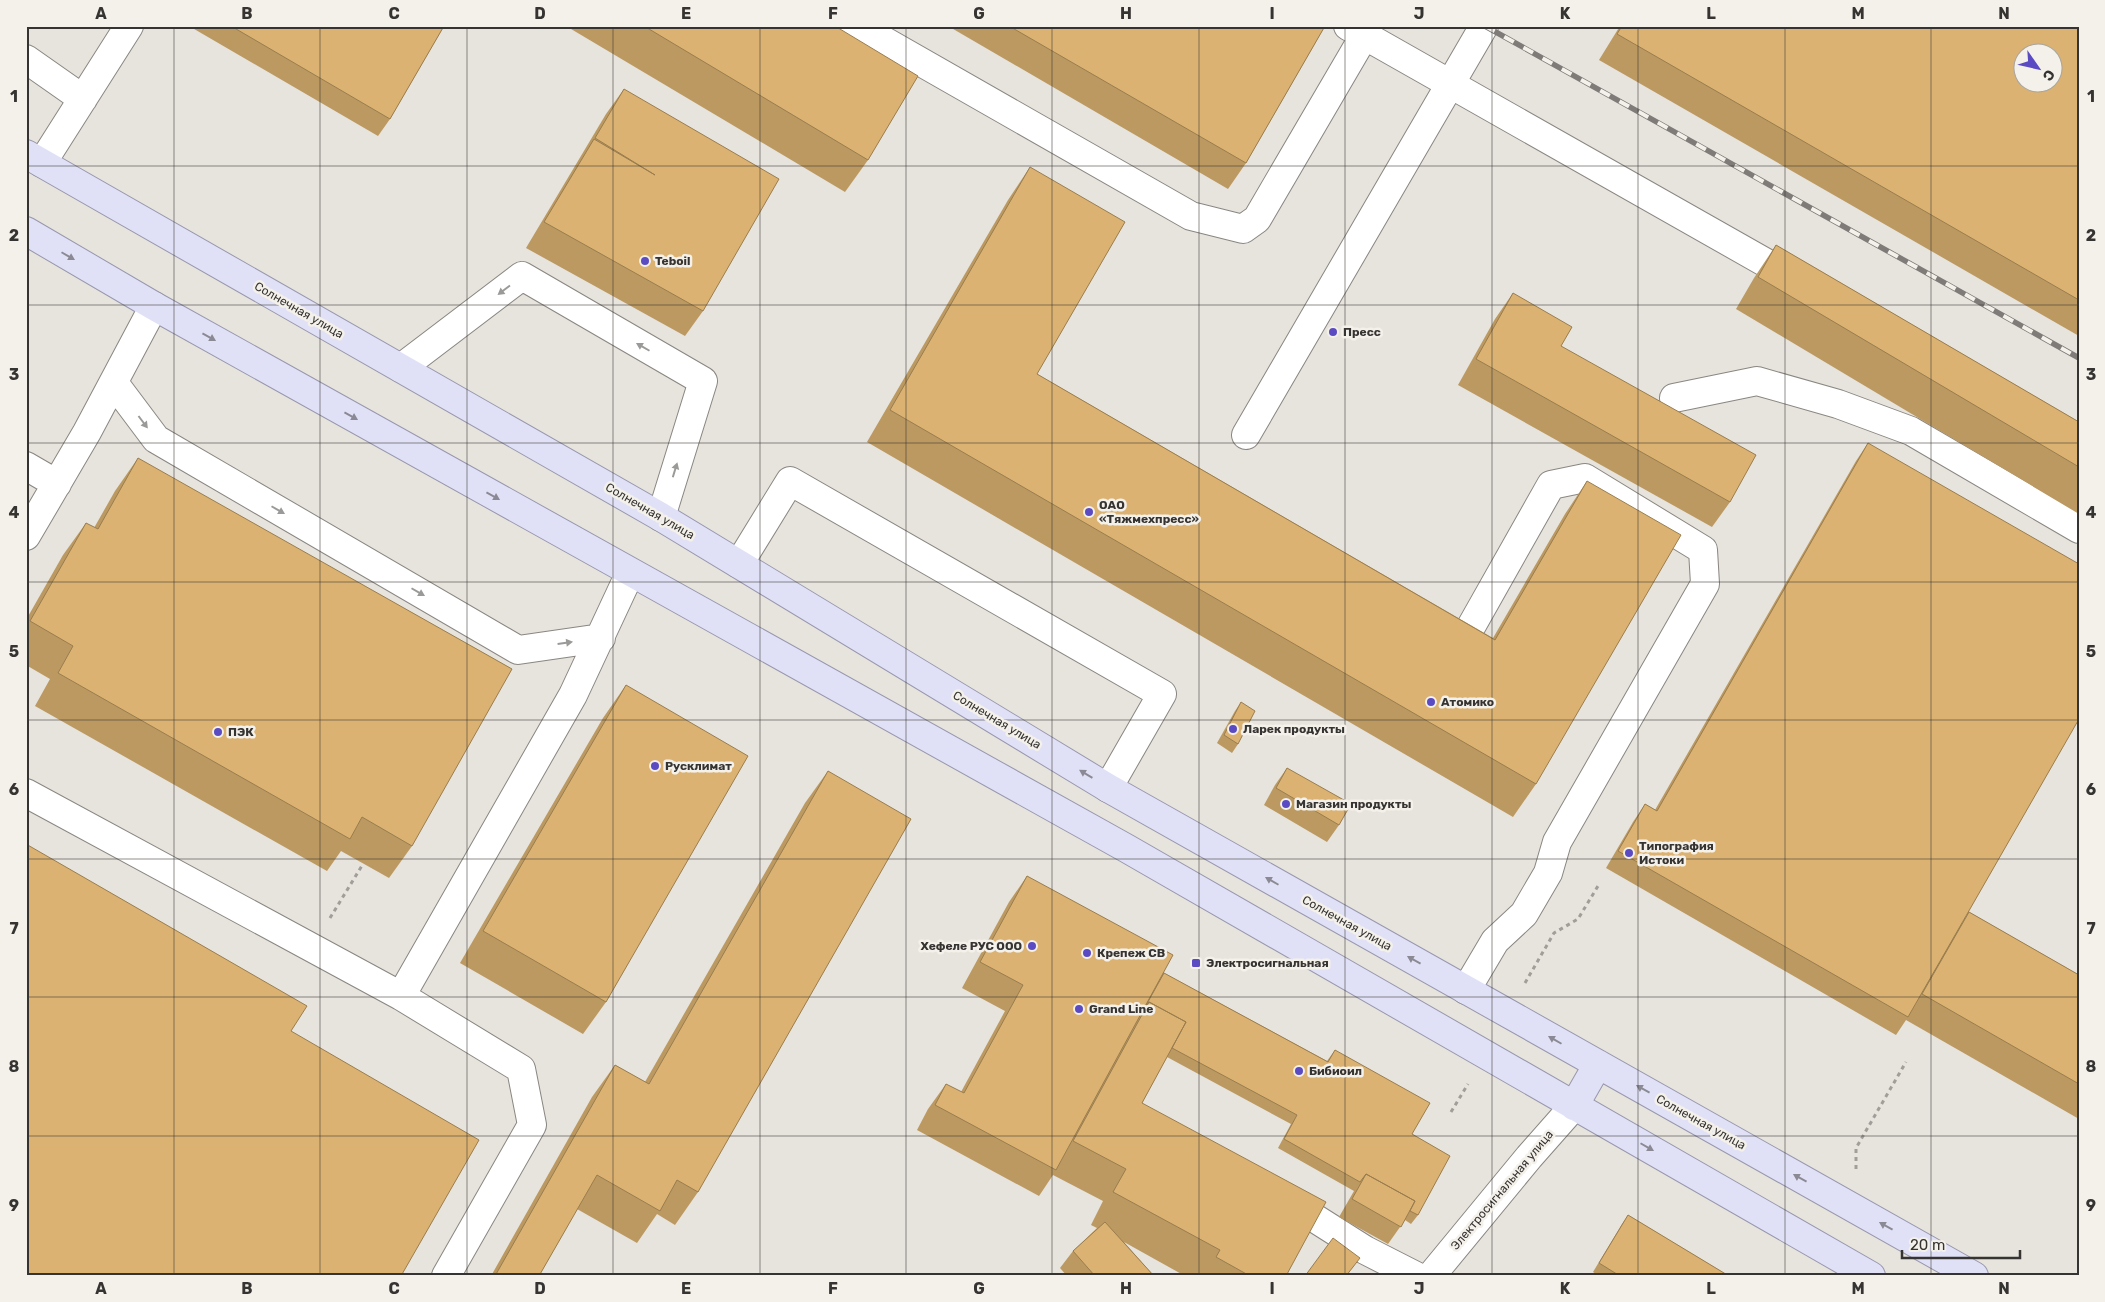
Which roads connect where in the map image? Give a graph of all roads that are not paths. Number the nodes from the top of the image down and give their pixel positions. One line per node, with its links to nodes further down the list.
1 (129, 26): 7 (street)
2 (850, 26): 4 (street)
3 (1484, 26): 6 (street)
4 (1356, 31): 6 (street)
5 (26, 59): 7 (street)
6 (1448, 85): 10 (street); 15 (street)
7 (83, 99): 8 (street)
8 (34, 159): 12 (main road, Солнечная улица)
9 (26, 232): 11 (main road, one-way to 11)
10 (1820, 293)
11 (154, 306): 13 (street); 22 (main road, one-way to 22)
12 (401, 368): 18 (main road, Солнечная улица); 18 (street, one-way to 12)
13 (114, 383): 17 (street); 24 (street, one-way to 24)
14 (1674, 398): 19 (street)
15 (1246, 435)
16 (26, 466): 17 (street)
17 (57, 484): 20 (street)
18 (661, 517): 21 (main road, Солнечная улица)
19 (2079, 529)
20 (26, 536)
21 (738, 564): 25 (main road, Солнечная улица, one-way to 21); 25 (street)
22 (630, 573): 24 (street); 30 (main road)
23 (1468, 632): 27 (street)
24 (601, 638): 28 (street)
25 (1108, 788): 27 (main road, Солнечная улица, one-way to 25)
26 (26, 793): 28 (street)
27 (1466, 990): 29 (main road, Солнечная улица, one-way to 27)
28 (401, 996): 32 (street)
29 (1598, 1064): 30 (main road); 36 (main road, Солнечная улица, one-way to 29)
30 (1574, 1106): 34 (street, Электросигнальная улица); 35 (main road, one-way to 35)
31 (1264, 1186): 33 (street)
32 (446, 1276)
33 (1416, 1276)
34 (1431, 1276)
35 (1871, 1276)
36 (1974, 1276)

